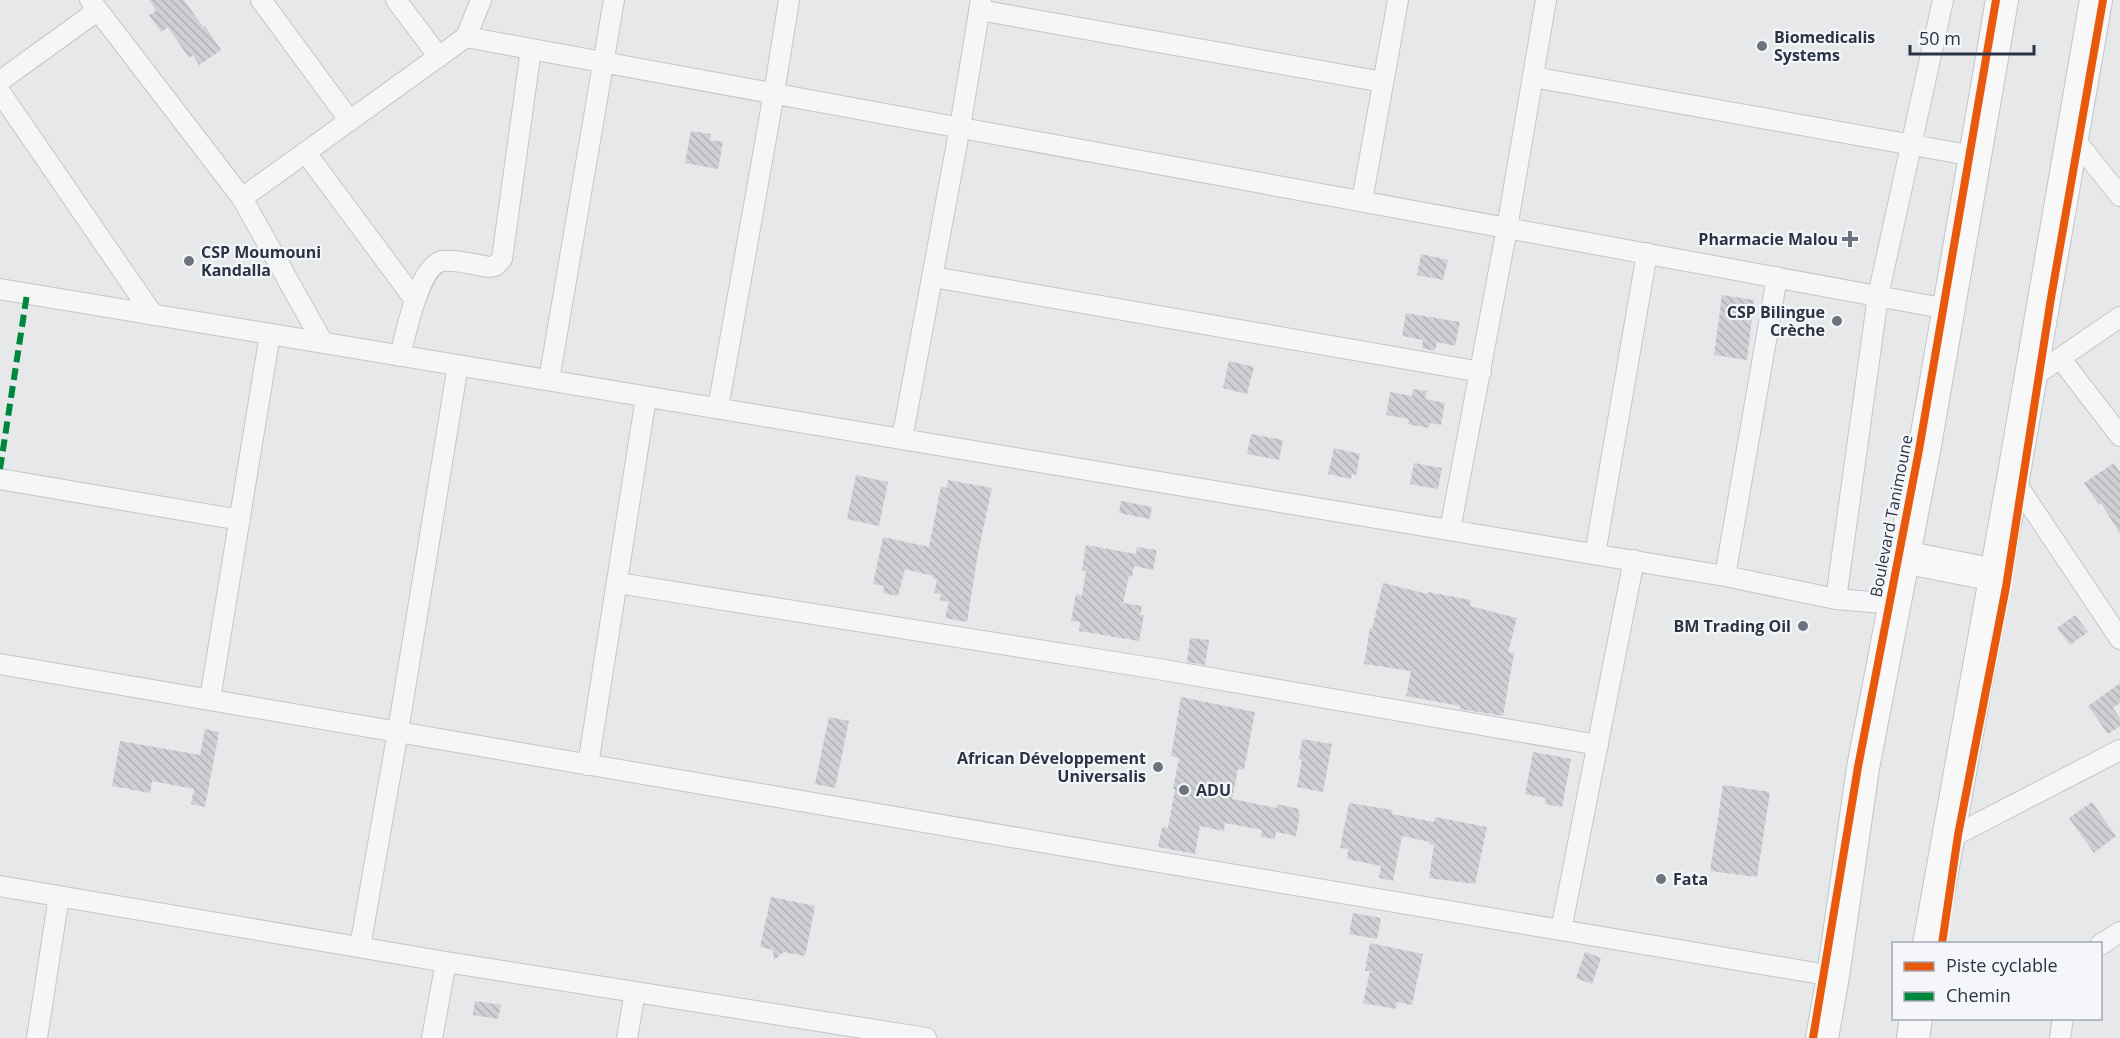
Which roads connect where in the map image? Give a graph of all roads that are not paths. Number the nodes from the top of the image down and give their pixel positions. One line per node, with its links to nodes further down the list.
1 (261, 0): 22 (street)
2 (396, 0): 15 (street)
3 (481, 0): 13 (street)
4 (614, 0): 16 (street)
5 (789, 0): 21 (street)
6 (1398, 0): 19 (street)
7 (1546, 0): 17 (street)
8 (1943, 0): 25 (street)
9 (2001, 0): 27 (main road, Boulevard Tanimoune)
10 (2096, 0): 24 (main road)
11 (93, 5): 18 (street); 29 (street)
12 (980, 5): 19 (street); 23 (street)
13 (466, 37): 14 (street); 15 (street)
14 (531, 49): 16 (street); 37 (street)
15 (439, 57): 22 (street)
16 (604, 62): 21 (street); 48 (street)
17 (1533, 77): 25 (street); 31 (street)
18 (0, 81)
19 (1383, 82): 30 (street)
20 (0, 92): 39 (street)
21 (774, 93): 23 (street); 50 (street)
22 (350, 121): 26 (street)
23 (960, 127): 30 (street); 33 (street)
24 (2072, 136): 28 (street); 47 (main road)
25 (1913, 145): 27 (street); 36 (street)
26 (306, 153): 29 (street); 37 (street)
27 (1974, 156): 38 (main road, Boulevard Tanimoune)
28 (2120, 196)
29 (242, 198): 42 (street)
30 (1362, 201): 31 (street)
31 (1507, 228): 32 (street); 46 (street)
32 (1647, 253): 34 (street); 57 (street)
33 (933, 277): 46 (street); 52 (street)
34 (1778, 277): 36 (street); 61 (street)
35 (0, 289): 39 (street)
36 (1878, 296): 38 (street); 63 (street)
37 (415, 300): 43 (street)
38 (1948, 309): 58 (main road, Boulevard Tanimoune)
39 (153, 315): 41 (street)
40 (2120, 317): 44 (street)
41 (270, 334): 42 (street); 55 (street)
42 (323, 343): 43 (street)
43 (400, 356): 45 (street)
44 (2060, 358): 47 (street); 51 (street)
45 (458, 365): 48 (street); 68 (street)
46 (1480, 372): 56 (street)
47 (2031, 378): 54 (main road)
48 (549, 380): 49 (street)
49 (646, 396): 50 (street); 62 (street)
50 (717, 408): 52 (street)
51 (2120, 436)
52 (902, 439): 56 (street)
53 (0, 479): 55 (street)
54 (2013, 480): 60 (main road); 65 (street)
55 (240, 520): 67 (street)
56 (1450, 530): 57 (street)
57 (1595, 554): 59 (street)
58 (1903, 557): 60 (main road); 64 (main road, Boulevard Tanimoune)
59 (1634, 560): 61 (street); 69 (street)
60 (1995, 575): 72 (main road)
61 (1725, 576): 63 (street)
62 (618, 583): 69 (street); 71 (street)
63 (1836, 599): 64 (street)
64 (1894, 604): 81 (main road, Boulevard Tanimoune)
65 (2120, 639)
66 (0, 664): 67 (street)
67 (210, 699): 68 (street)
68 (398, 731): 71 (street); 79 (street)
69 (1598, 745): 75 (street)
70 (2120, 750): 72 (street)
71 (588, 765): 75 (street)
72 (1947, 840): 77 (main road)
73 (0, 886): 74 (street)
74 (59, 896): 79 (street); 86 (street)
75 (1561, 930): 81 (street)
76 (2120, 932): 78 (street)
77 (1929, 942)
78 (2102, 944)
79 (360, 947): 80 (street)
80 (446, 962): 82 (street); 87 (street)
81 (1833, 975): 89 (main road, Boulevard Tanimoune)
82 (635, 992): 85 (street); 88 (street)
83 (1917, 1020): 90 (main road)
84 (2063, 1020): 91 (street)
85 (914, 1037)
86 (37, 1038)
87 (432, 1038)
88 (627, 1038)
89 (1822, 1038)
90 (1913, 1038)
91 (2060, 1038)

